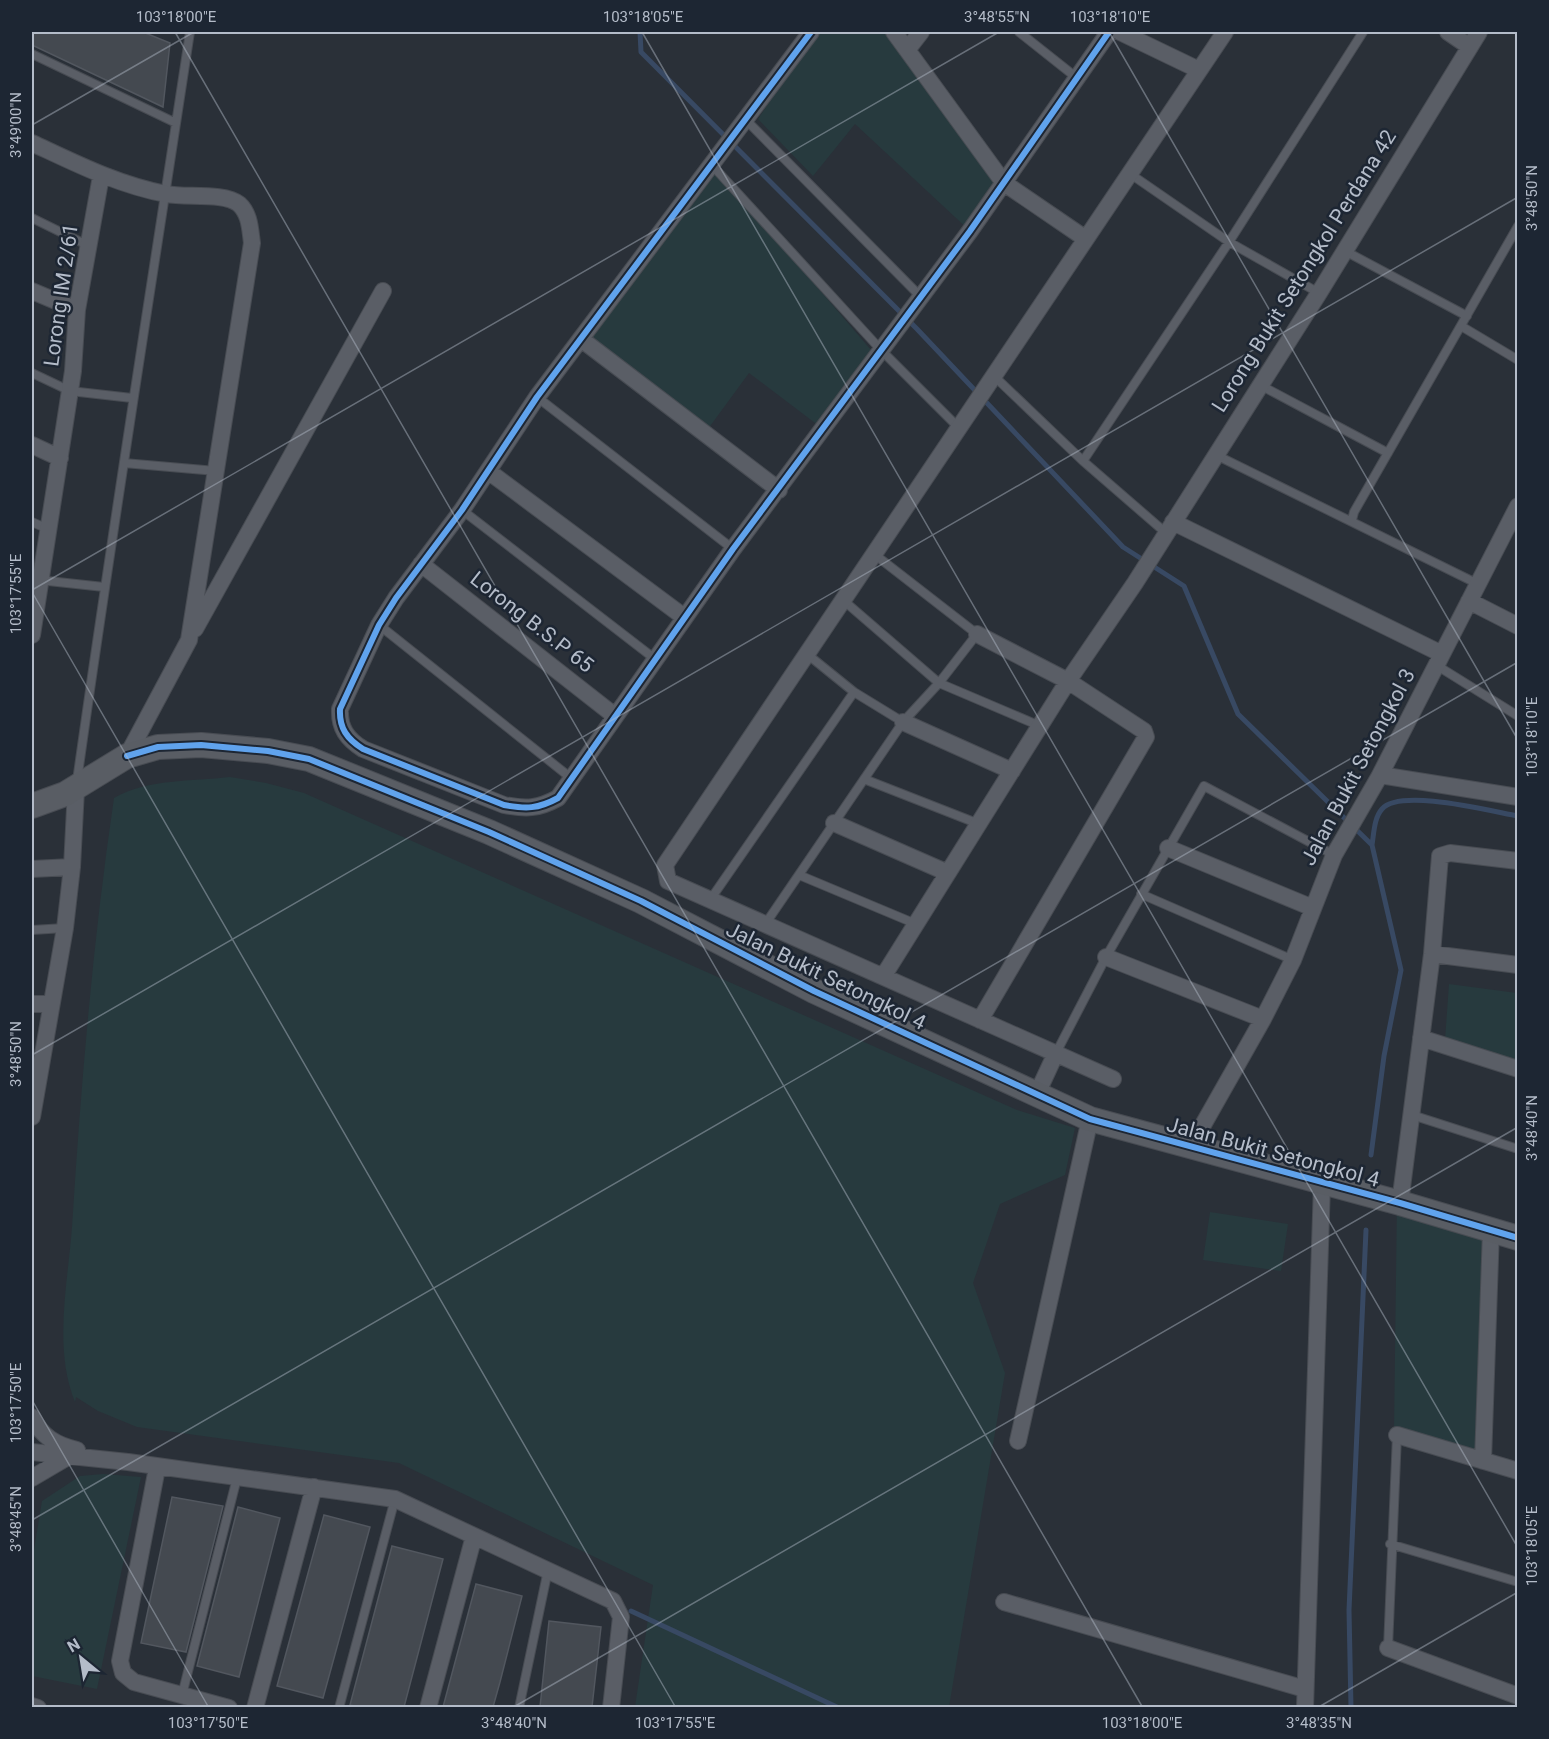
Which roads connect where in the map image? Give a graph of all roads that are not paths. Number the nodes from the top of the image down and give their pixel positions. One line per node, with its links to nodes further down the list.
1 (190, 32): 17 (lane)
2 (811, 32): 18 (street)
3 (894, 32): 13 (street)
4 (921, 32): 13 (street)
5 (1019, 32): 16 (lane)
6 (1109, 32): 16 (street)
7 (1120, 32): 15 (street)
8 (1225, 32): 15 (street)
9 (1363, 32): 28 (lane)
10 (1448, 32): 12 (street)
11 (1479, 32): 12 (street, Lorong Bukit Setongkol Perdana 42)
12 (1470, 47): 30 (street, Lorong Bukit Setongkol Perdana 42)
13 (907, 50): 23 (street)
14 (32, 54): 17 (lane)
15 (1199, 70): 21 (street)
16 (1077, 78): 23 (street)
17 (176, 123): 24 (lane)
18 (740, 126): 20 (street); 34 (lane)
19 (32, 143): 22 (street)
20 (714, 158): 38 (street); 39 (lane)
21 (1129, 173): 27 (street); 28 (lane)
22 (102, 176): 24 (street); 29 (street, Lorong IM 2/61)
23 (1004, 183): 27 (street); 34 (street)
24 (167, 194): 46 (lane); 54 (street)
25 (32, 218): 29 (lane)
26 (1518, 226): 36 (lane)
27 (1086, 239): 42 (street)
28 (1229, 242): 33 (lane); 52 (lane)
29 (89, 246): 35 (street, Lorong IM 2/61)
30 (1345, 251): 33 (street, Lorong Bukit Setongkol Perdana 42); 36 (lane)
31 (32, 291): 35 (street)
32 (383, 291): 78 (street)
33 (1319, 293): 43 (street, Lorong Bukit Setongkol Perdana 42)
34 (921, 297): 39 (street)
35 (77, 310): 44 (street, Lorong IM 2/61)
36 (1467, 316): 37 (lane)
37 (1461, 326): 40 (lane); 49 (lane)
38 (582, 339): 45 (street); 56 (street)
39 (881, 350): 47 (lane); 56 (street)
40 (1518, 360)
41 (32, 373): 44 (lane)
42 (992, 378): 47 (street); 52 (lane)
43 (1260, 385): 49 (lane); 50 (street, Lorong Bukit Setongkol Perdana 42)
44 (70, 391): 46 (lane); 51 (street, Lorong IM 2/61)
45 (537, 397): 55 (street); 64 (lane)
46 (132, 398): 53 (lane)
47 (962, 424): 65 (street)
48 (32, 445): 51 (street)
49 (1388, 453): 59 (lane)
50 (1216, 455): 59 (lane); 63 (street, Lorong Bukit Setongkol Perdana 42)
51 (60, 458): 62 (street, Lorong IM 2/61)
52 (1083, 461): 63 (lane)
53 (124, 463): 54 (lane); 69 (lane)
54 (217, 471): 78 (street)
55 (488, 471): 58 (street); 73 (street)
56 (779, 490): 64 (street)
57 (1518, 506): 61 (street, Jalan Bukit Setongkol 3)
58 (462, 510): 66 (street); 80 (lane)
59 (1352, 520): 68 (lane)
60 (32, 522): 62 (lane)
61 (1513, 527): 68 (street, Jalan Bukit Setongkol 3)
62 (48, 530): 67 (street, Lorong IM 2/61)
63 (1168, 530): 81 (street); 82 (street, Lorong Bukit Setongkol Perdana 42)
64 (733, 549): 73 (street)
65 (874, 555): 71 (street); 76 (lane)
66 (421, 564): 74 (street); 85 (street, Lorong B.S.P 65)
67 (39, 580): 69 (lane); 70 (street, Lorong IM 2/61)
68 (1478, 584): 72 (street, Jalan Bukit Setongkol 3)
69 (104, 587): 94 (lane)
70 (33, 597): 77 (street, Lorong IM 2/61)
71 (843, 600): 79 (street); 83 (lane)
72 (1469, 601): 75 (street); 81 (street, Jalan Bukit Setongkol 3)
73 (684, 617): 80 (street)
74 (379, 625): 92 (lane); 92 (street)
75 (1518, 626)
76 (977, 634): 82 (street); 83 (lane)
77 (32, 635)
78 (189, 640): 89 (street)
79 (807, 654): 84 (lane); 107 (street)
80 (655, 659): 85 (street)
81 (1439, 660): 86 (lane); 91 (street, Jalan Bukit Setongkol 3)
82 (1068, 681): 88 (street, Lorong Bukit Setongkol Perdana 42); 121 (street)
83 (939, 683): 87 (lane); 88 (lane)
84 (854, 692): 87 (lane); 107 (lane)
85 (615, 716): 92 (street)
86 (1518, 716)
87 (903, 722): 90 (street); 93 (lane)
88 (1040, 726): 90 (street, Lorong Bukit Setongkol Perdana 42)
89 (127, 756): 94 (street, Jalan Bukit Setongkol 4); 127 (street, Jalan Bukit Setongkol 4)
90 (1011, 771): 98 (street, Lorong Bukit Setongkol Perdana 42)
91 (1380, 776): 95 (street); 100 (street, Jalan Bukit Setongkol 3)
92 (572, 778)
93 (864, 779): 97 (lane); 98 (lane)
94 (76, 789): 96 (street, Jalan Bukit Setongkol 4); 102 (street)
95 (1518, 797)
96 (32, 806)
97 (834, 823): 104 (street); 105 (lane)
98 (979, 824): 104 (street, Lorong Bukit Setongkol Perdana 42)
99 (1168, 848): 100 (lane); 106 (lane); 108 (street)
100 (1334, 855): 108 (street, Jalan Bukit Setongkol 3)
101 (1518, 861): 113 (street)
102 (72, 867): 103 (street); 111 (street)
103 (32, 869)
104 (948, 873): 110 (street, Lorong Bukit Setongkol Perdana 42)
105 (799, 874): 109 (lane); 110 (lane)
106 (1141, 894): 114 (lane); 115 (lane)
107 (710, 900): 109 (street)
108 (1313, 908): 115 (street, Jalan Bukit Setongkol 3)
109 (766, 923): 117 (street)
110 (916, 924): 117 (street, Lorong Bukit Setongkol Perdana 42)
111 (65, 928): 112 (lane); 119 (street)
112 (32, 930)
113 (1432, 954): 116 (street); 122 (street)
114 (1106, 957): 120 (street); 123 (lane)
115 (1293, 960): 120 (street, Jalan Bukit Setongkol 3)
116 (1518, 965)
117 (884, 975): 121 (street)
118 (32, 1004): 119 (street)
119 (50, 1004): 124 (street)
120 (1263, 1019): 131 (street, Jalan Bukit Setongkol 3)
121 (980, 1020): 123 (street)
122 (1421, 1038): 125 (street); 128 (street)
123 (1055, 1055): 126 (street); 127 (street)
124 (36, 1066): 129 (street)
125 (1518, 1069)
126 (1113, 1079)
127 (1036, 1096): 130 (street, Jalan Bukit Setongkol 4)
128 (1412, 1115): 132 (lane); 134 (street)
129 (32, 1117)
130 (1090, 1119): 131 (street, Jalan Bukit Setongkol 4); 139 (street)
131 (1191, 1146): 133 (street, Jalan Bukit Setongkol 4)
132 (1518, 1149)
133 (1322, 1184): 134 (street, Jalan Bukit Setongkol 4); 156 (street)
134 (1400, 1203): 135 (street, Jalan Bukit Setongkol 4)
135 (1491, 1230): 136 (street, Jalan Bukit Setongkol 4); 142 (street)
136 (1518, 1238)
137 (32, 1417): 143 (street)
138 (1397, 1435): 142 (street); 151 (lane)
139 (1018, 1442)
140 (32, 1452): 141 (street)
141 (66, 1458): 143 (street); 146 (street)
142 (1483, 1461): 145 (street)
143 (128, 1462): 144 (street)
144 (157, 1468): 147 (street); 157 (street)
145 (1518, 1471)
146 (32, 1478)
147 (237, 1478): 148 (street); 157 (lane)
148 (314, 1487): 149 (street); 162 (street)
149 (395, 1499): 150 (street); 163 (lane)
150 (474, 1536): 152 (street); 164 (street)
151 (1390, 1544): 153 (lane); 155 (lane)
152 (548, 1569): 165 (lane); 166 (street)
153 (1518, 1582)
154 (1004, 1602): 156 (street)
155 (1388, 1648): 158 (street)
156 (1305, 1689): 167 (street)
157 (182, 1695): 161 (street)
158 (1518, 1696)
159 (32, 1706): 160 (street)
160 (38, 1707)
161 (223, 1707)
162 (255, 1707)
163 (339, 1707)
164 (428, 1707)
165 (519, 1707)
166 (611, 1707)
167 (1305, 1707)

